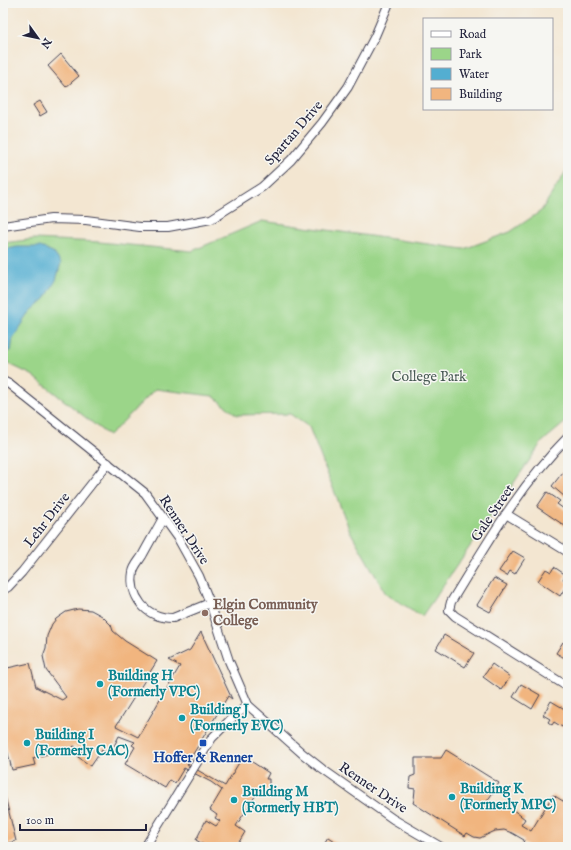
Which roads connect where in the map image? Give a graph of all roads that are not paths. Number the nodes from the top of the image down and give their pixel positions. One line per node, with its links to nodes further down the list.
1 (389, 3): 2 (street, Spartan Drive)
2 (3, 226)
3 (3, 381): 5 (street, Renner Drive)
4 (568, 437): 6 (street, Gale Street)
5 (108, 463): 7 (street, Renner Drive); 9 (street, Lehr Drive)
6 (506, 514): 8 (street); 11 (street, Gale Street)
7 (163, 518): 10 (street, Renner Drive); 10 (street)
8 (568, 552)
9 (3, 590)
10 (210, 603): 12 (street, Renner Drive)
11 (568, 687)
12 (248, 705): 13 (street); 14 (street, Renner Drive)
13 (145, 847)
14 (440, 847)

